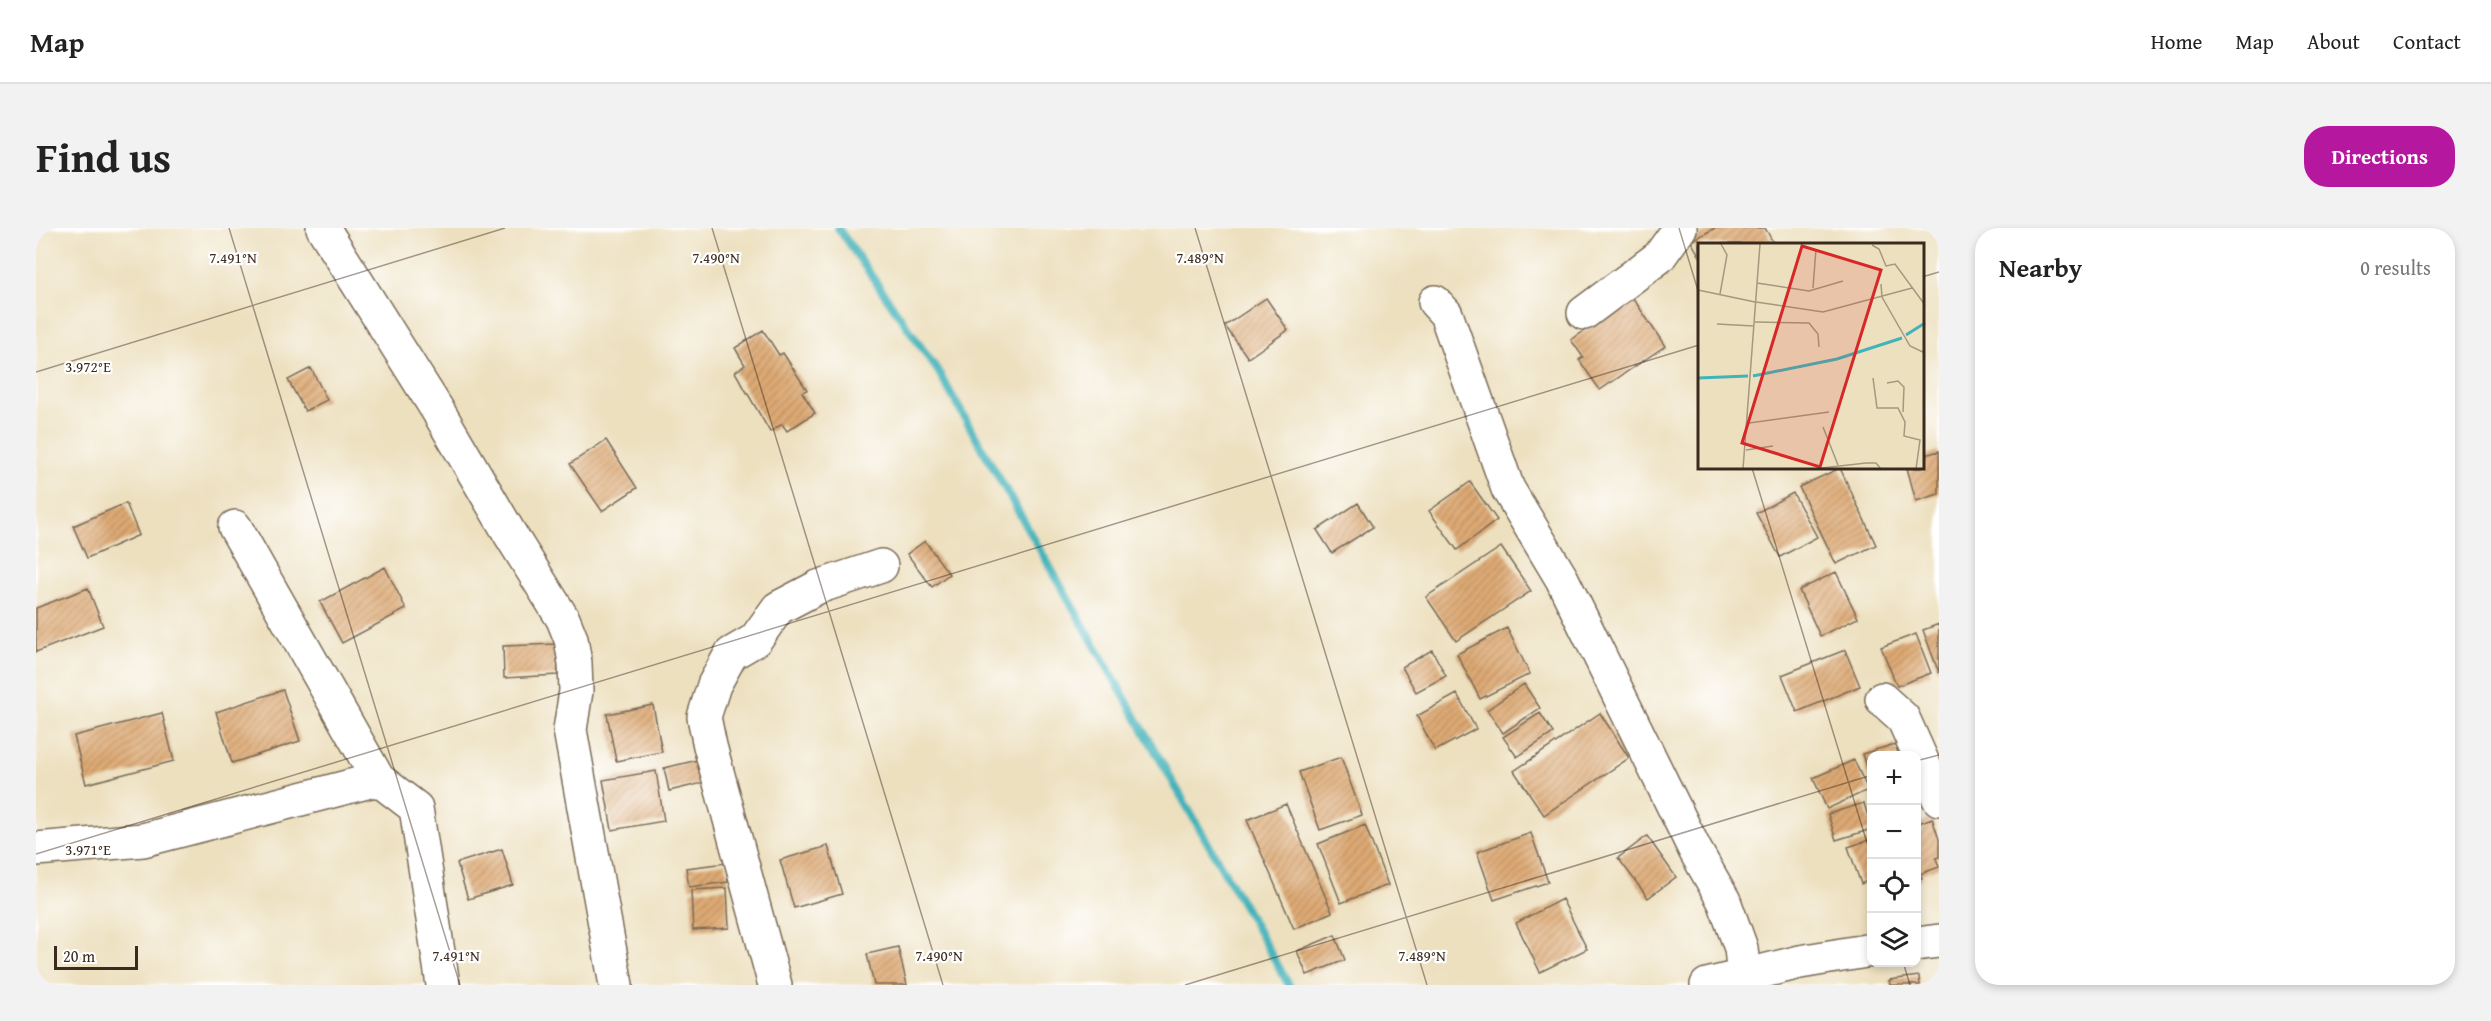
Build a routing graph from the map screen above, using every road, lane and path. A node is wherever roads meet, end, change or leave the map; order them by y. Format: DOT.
graph roads {
  1 [pos="323,228"];
  2 [pos="1680,228"];
  3 [pos="1435,302"];
  4 [pos="1584,313"];
  5 [pos="235,527"];
  6 [pos="881,566"];
  7 [pos="1882,699"];
  8 [pos="378,779"];
  9 [pos="1939,800"];
  10 [pos="36,849"];
  11 [pos="1939,941"];
  12 [pos="1921,943"];
  13 [pos="1867,951"];
  14 [pos="1744,977"];
  15 [pos="443,985"];
  16 [pos="616,985"];
  17 [pos="775,985"];
  18 [pos="1707,985"];
  1 -- 16 [label="street"];
  2 -- 4 [label="street"];
  3 -- 14 [label="street"];
  5 -- 8 [label="street"];
  6 -- 17 [label="street"];
  7 -- 9 [label="street"];
  8 -- 10 [label="street"];
  8 -- 15 [label="street"];
  11 -- 12 [label="street"];
  13 -- 14 [label="street"];
  14 -- 18 [label="street"];
}
